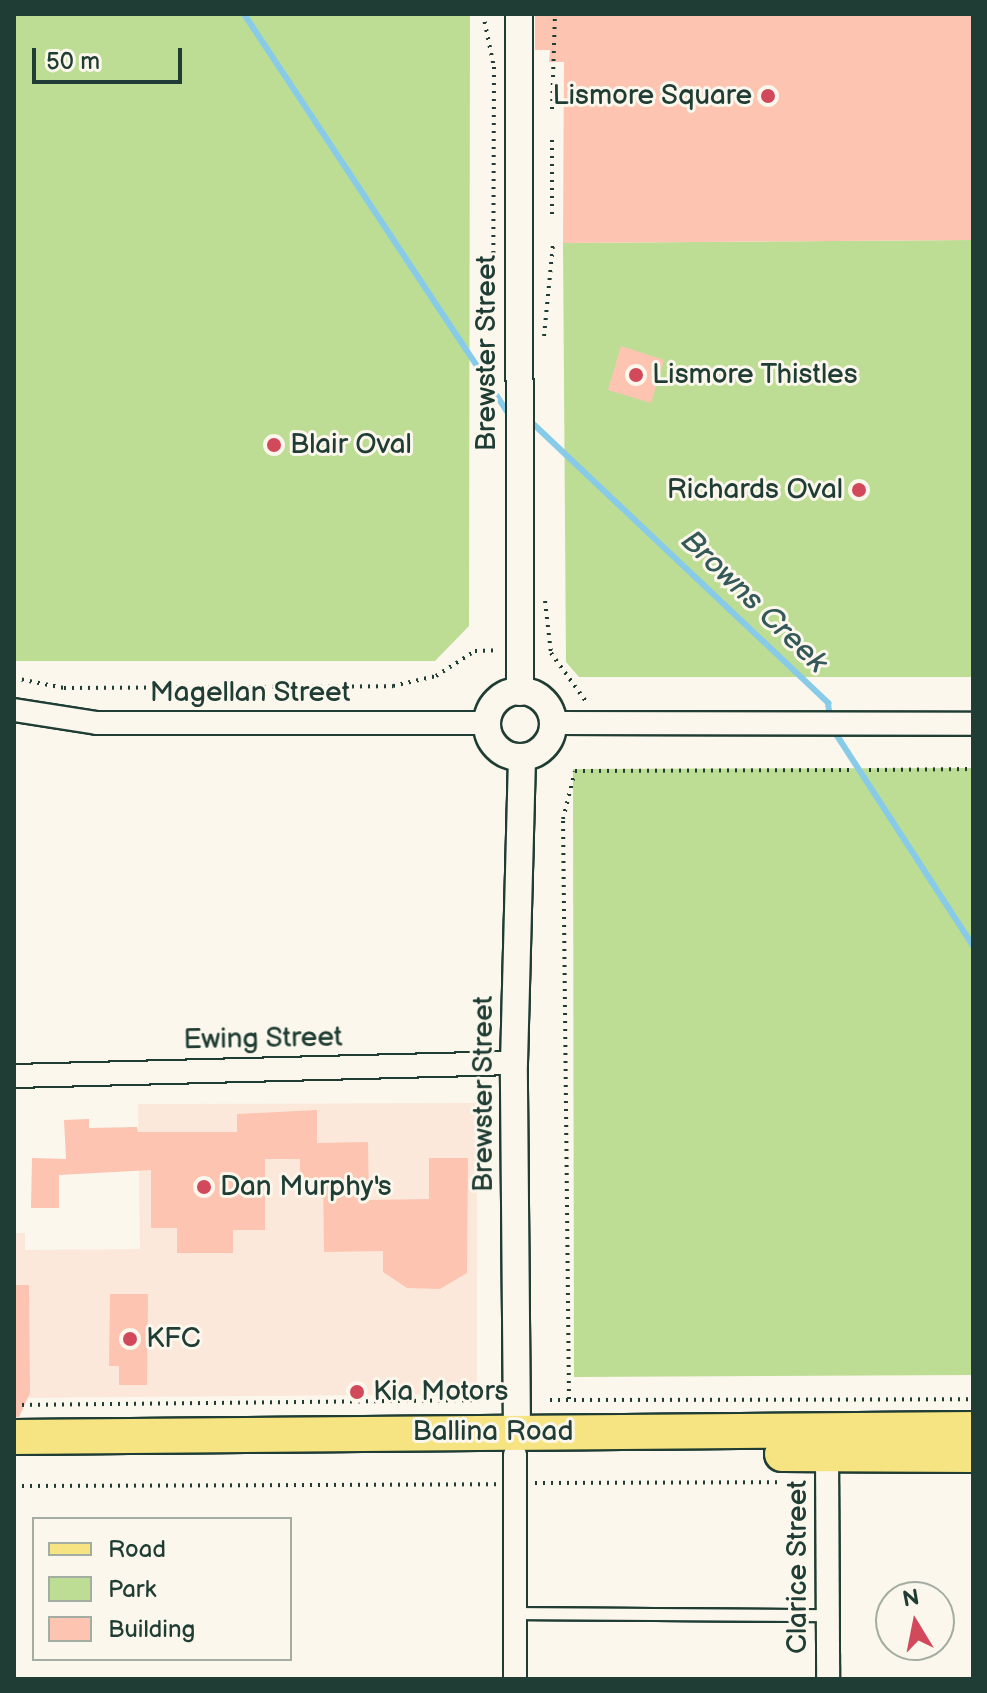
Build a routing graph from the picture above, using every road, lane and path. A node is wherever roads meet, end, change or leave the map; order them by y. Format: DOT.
graph roads {
  1 [pos="483,14"];
  2 [pos="519,14"];
  3 [pos="555,14"];
  4 [pos="552,109"];
  5 [pos="552,140"];
  6 [pos="552,216"];
  7 [pos="553,245"];
  8 [pos="493,311"];
  9 [pos="543,348"];
  10 [pos="544,594"];
  11 [pos="498,650"];
  12 [pos="14,678"];
  13 [pos="520,692"];
  14 [pos="587,703"];
  15 [pos="14,710"];
  16 [pos="488,723"];
  17 [pos="553,723"];
  18 [pos="973,724"];
  19 [pos="522,757"];
  20 [pos="973,769"];
  21 [pos="849,770"];
  22 [pos="869,770"];
  23 [pos="514,1063"];
  24 [pos="14,1076"];
  25 [pos="569,1399"];
  26 [pos="973,1399"];
  27 [pos="487,1400"];
  28 [pos="550,1400"];
  29 [pos="14,1405"];
  30 [pos="973,1429"];
  31 [pos="14,1437"];
  32 [pos="827,1454"];
  33 [pos="973,1455"];
  34 [pos="14,1460"];
  35 [pos="516,1464"];
  36 [pos="798,1482"];
  37 [pos="14,1486"];
  38 [pos="515,1613"];
  39 [pos="828,1615"];
  40 [pos="515,1679"];
  41 [pos="828,1679"];
  1 -- 8 [label="path"];
  2 -- 13 [label="street, Brewster Street"];
  3 -- 4 [label="path"];
  5 -- 6 [label="path"];
  7 -- 9 [label="path"];
  10 -- 14 [label="path"];
  11 -- 12 [label="path"];
  13 -- 16 [label="street"];
  13 -- 17 [label="street"];
  15 -- 16 [label="street, Magellan Street"];
  16 -- 19 [label="street"];
  17 -- 18 [label="street"];
  17 -- 19 [label="street"];
  19 -- 23 [label="street, Brewster Street"];
  20 -- 22 [label="path"];
  21 -- 25 [label="path"];
  23 -- 24 [label="street, Ewing Street"];
  23 -- 35 [label="street, Brewster Street"];
  25 -- 26 [label="path"];
  25 -- 28 [label="path"];
  27 -- 29 [label="path"];
  30 -- 35 [label="main road, Ballina Road"];
  31 -- 35 [label="main road, Ballina Road"];
  32 -- 33 [label="main road, Ballina Road"];
  32 -- 35 [label="main road, Ballina Road"];
  32 -- 39 [label="street, Clarice Street"];
  34 -- 35 [label="main road, Ballina Road"];
  35 -- 36 [label="path"];
  35 -- 37 [label="path"];
  35 -- 38 [label="street, Brewster Street"];
  38 -- 39 [label="lane"];
  38 -- 40 [label="street, Brewster Street"];
  39 -- 41 [label="street, Clarice Street"];
}
